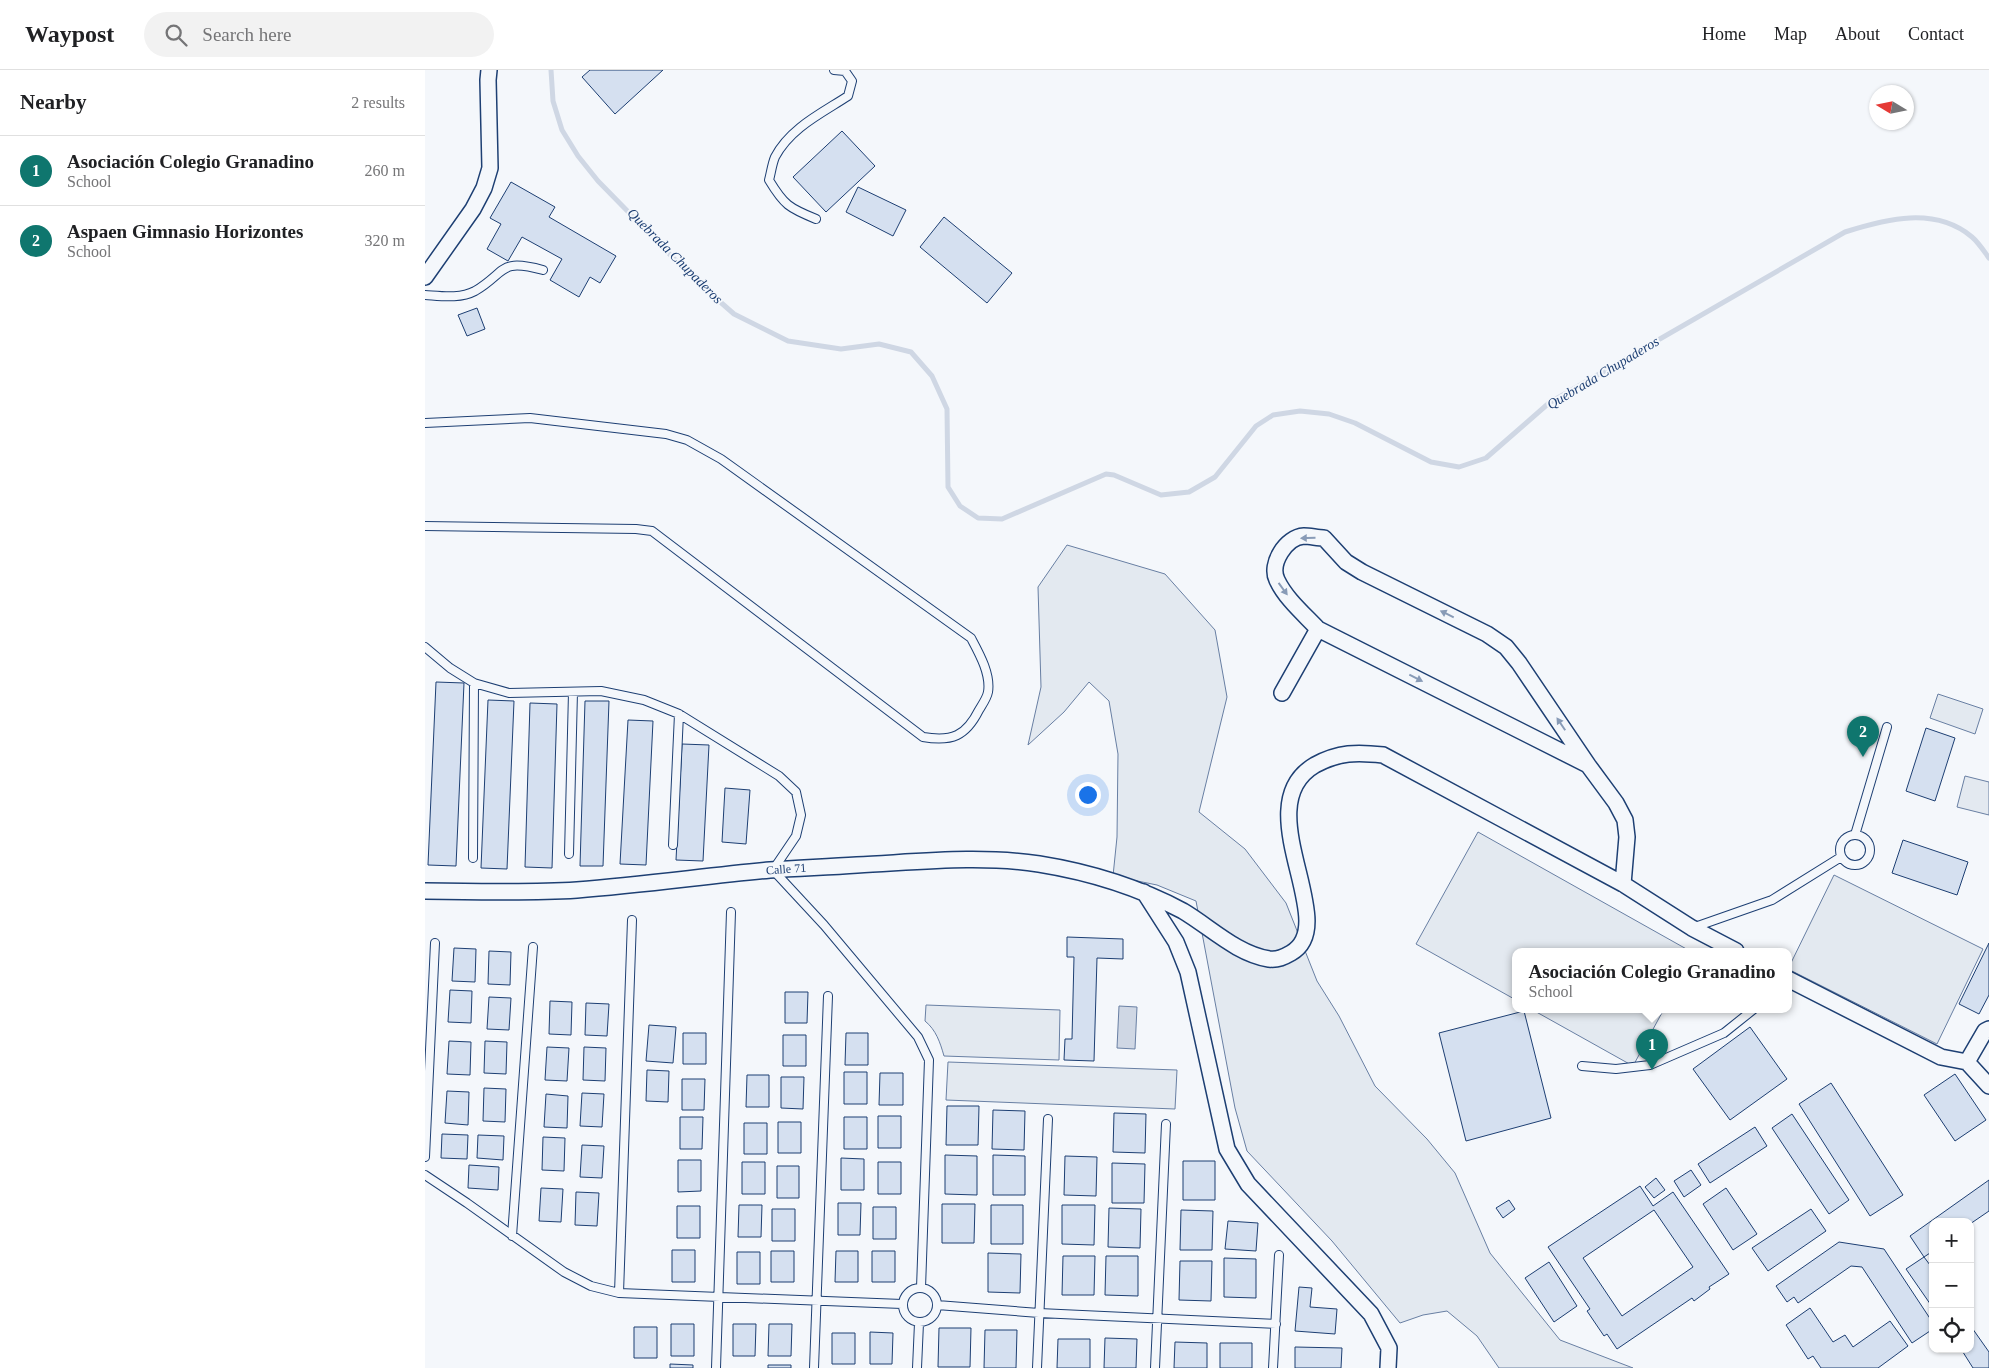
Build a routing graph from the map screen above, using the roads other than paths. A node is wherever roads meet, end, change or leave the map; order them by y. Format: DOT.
graph roads {
  1 [pos="489,70"];
  2 [pos="834,70"];
  3 [pos="816,219"];
  4 [pos="543,270"];
  5 [pos="425,276"];
  6 [pos="425,295"];
  7 [pos="425,423"];
  8 [pos="425,526"];
  9 [pos="1318,629"];
  10 [pos="425,647"];
  11 [pos="475,683"];
  12 [pos="573,692"];
  13 [pos="1282,694"];
  14 [pos="679,714"];
  15 [pos="1887,727"];
  16 [pos="1588,765"];
  17 [pos="1855,835"];
  18 [pos="673,845"];
  19 [pos="569,854"];
  20 [pos="1841,857"];
  21 [pos="473,858"];
  22 [pos="773,870"];
  23 [pos="1623,884"];
  24 [pos="425,891"];
  25 [pos="1143,891"];
  26 [pos="731,912"];
  27 [pos="632,920"];
  28 [pos="1692,928"];
  29 [pos="435,943"];
  30 [pos="533,947"];
  31 [pos="1730,948"];
  32 [pos="1792,981"];
  33 [pos="828,996"];
  34 [pos="1748,1013"];
  35 [pos="1989,1029"];
  36 [pos="1967,1062"];
  37 [pos="1582,1066"];
  38 [pos="1989,1086"];
  39 [pos="1049,1119"];
  40 [pos="1166,1124"];
  41 [pos="425,1157"];
  42 [pos="425,1175"];
  43 [pos="512,1236"];
  44 [pos="1279,1255"];
  45 [pos="921,1288"];
  46 [pos="619,1293"];
  47 [pos="719,1298"];
  48 [pos="817,1302"];
  49 [pos="902,1304"];
  50 [pos="937,1305"];
  51 [pos="1039,1313"];
  52 [pos="1157,1319"];
  53 [pos="919,1323"];
  54 [pos="1276,1324"];
  55 [pos="716,1368"];
  56 [pos="814,1368"];
  57 [pos="917,1368"];
  58 [pos="1037,1368"];
  59 [pos="1155,1368"];
  60 [pos="1273,1368"];
  61 [pos="1388,1368"];
  1 -- 5 [label="street"];
  2 -- 3 [label="lane"];
  4 -- 6 [label="lane"];
  7 -- 8 [label="lane"];
  9 -- 13 [label="street"];
  9 -- 16 [label="street, one-way"];
  16 -- 9 [label="street, one-way"];
  10 -- 11 [label="lane"];
  11 -- 12 [label="lane"];
  11 -- 21 [label="lane"];
  12 -- 14 [label="lane"];
  12 -- 19 [label="lane"];
  14 -- 18 [label="lane"];
  14 -- 22 [label="lane"];
  15 -- 17 [label="lane"];
  16 -- 23 [label="street"];
  17 -- 20 [label="lane"];
  17 -- 20 [label="lane"];
  20 -- 28 [label="lane"];
  22 -- 24 [label="street, Calle 71"];
  22 -- 25 [label="street, Calle 71"];
  22 -- 45 [label="lane"];
  23 -- 25 [label="street, Calle 71"];
  23 -- 28 [label="street, Calle 71"];
  25 -- 61 [label="street"];
  26 -- 47 [label="lane"];
  27 -- 46 [label="lane"];
  28 -- 31 [label="street, Calle 71"];
  29 -- 41 [label="lane"];
  30 -- 43 [label="lane"];
  32 -- 36 [label="street"];
  33 -- 48 [label="lane"];
  34 -- 37 [label="lane"];
  35 -- 36 [label="street"];
  36 -- 38 [label="street"];
  39 -- 51 [label="lane"];
  40 -- 52 [label="lane"];
  42 -- 43 [label="lane"];
  43 -- 46 [label="lane"];
  44 -- 54 [label="lane"];
  45 -- 49 [label="lane"];
  45 -- 50 [label="lane"];
  46 -- 47 [label="lane"];
  47 -- 48 [label="lane"];
  47 -- 55 [label="lane"];
  48 -- 49 [label="lane"];
  48 -- 56 [label="lane"];
  49 -- 53 [label="lane"];
  50 -- 51 [label="lane"];
  50 -- 53 [label="lane"];
  51 -- 52 [label="lane"];
  51 -- 58 [label="lane"];
  52 -- 54 [label="lane"];
  52 -- 59 [label="lane"];
  53 -- 57 [label="lane"];
  54 -- 60 [label="lane"];
}
